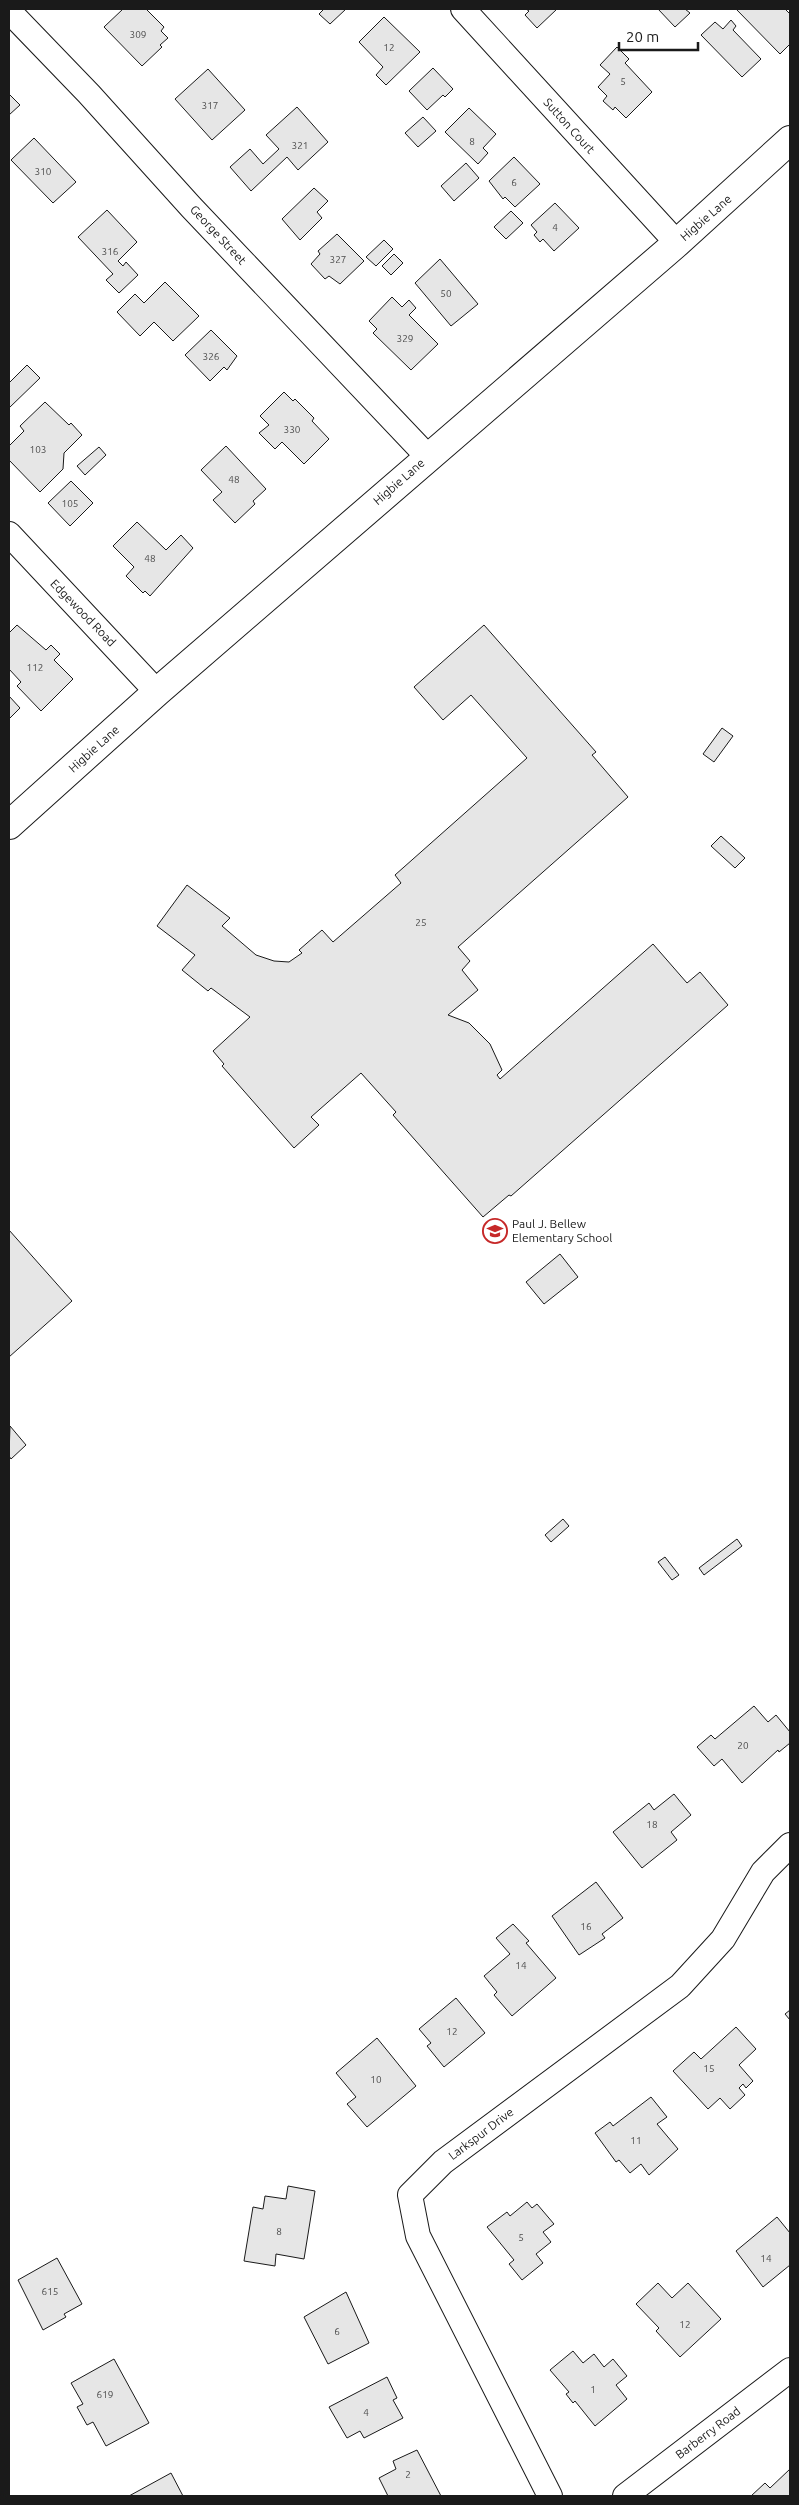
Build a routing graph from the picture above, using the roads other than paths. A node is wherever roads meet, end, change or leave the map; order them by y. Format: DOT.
graph roads {
  1 [pos="462,9"];
  2 [pos="9,11"];
  3 [pos="787,150"];
  4 [pos="676,243"];
  5 [pos="428,457"];
  6 [pos="9,534"];
  7 [pos="157,692"];
  8 [pos="9,825"];
  9 [pos="790,1845"];
  10 [pos="790,2370"];
  11 [pos="550,2496"];
  12 [pos="625,2496"];
  1 -- 4 [label="street, Sutton Court"];
  2 -- 5 [label="street, George Street"];
  3 -- 4 [label="main road, Higbie Lane"];
  4 -- 5 [label="main road, Higbie Lane"];
  5 -- 7 [label="main road, Higbie Lane"];
  6 -- 7 [label="street, Edgewood Road"];
  7 -- 8 [label="main road, Higbie Lane"];
  9 -- 11 [label="street, Larkspur Drive"];
  10 -- 12 [label="street, Barberry Road"];
}
